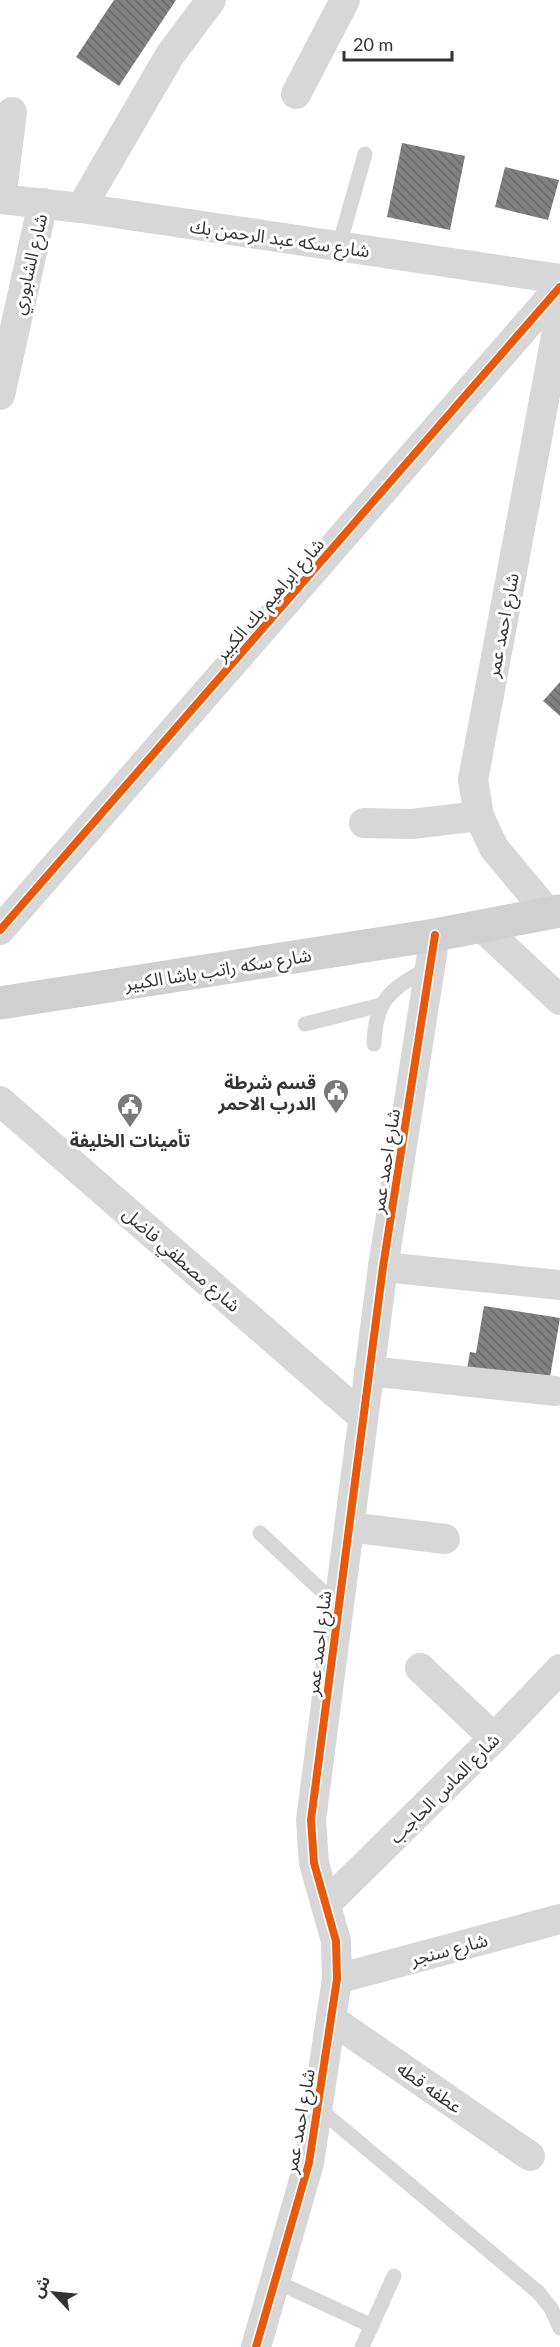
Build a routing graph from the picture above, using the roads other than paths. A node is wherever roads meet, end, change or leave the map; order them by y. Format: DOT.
graph roads {
  1 [pos="211,0"];
  2 [pos="345,0"];
  3 [pos="296,94"];
  4 [pos="12,112"];
  5 [pos="365,154"];
  6 [pos="1,199"];
  7 [pos="43,203"];
  8 [pos="81,208"];
  9 [pos="339,246"];
  10 [pos="560,279"];
  11 [pos="560,287"];
  12 [pos="560,315"];
  13 [pos="0,395"];
  14 [pos="479,816"];
  15 [pos="364,823"];
  16 [pos="554,913"];
  17 [pos="481,926"];
  18 [pos="0,930"];
  19 [pos="433,951"];
  20 [pos="560,1000"];
  21 [pos="0,1003"];
  22 [pos="381,1005"];
  23 [pos="304,1024"];
  24 [pos="374,1044"];
  25 [pos="0,1101"];
  26 [pos="383,1267"];
  27 [pos="560,1285"];
  28 [pos="369,1371"];
  29 [pos="555,1391"];
  30 [pos="363,1417"];
  31 [pos="349,1527"];
  32 [pos="260,1533"];
  33 [pos="445,1539"];
  34 [pos="338,1606"];
  35 [pos="420,1668"];
  36 [pos="560,1669"];
  37 [pos="494,1738"];
  38 [pos="326,1905"];
  39 [pos="560,1919"];
  40 [pos="337,1979"];
  41 [pos="331,2019"];
  42 [pos="318,2108"];
  43 [pos="530,2156"];
  44 [pos="394,2276"];
  45 [pos="275,2281"];
  46 [pos="372,2326"];
  47 [pos="560,2328"];
  48 [pos="256,2347"];
  49 [pos="362,2347"];
  1 -- 8 [label="street"];
  2 -- 3 [label="street"];
  4 -- 6 [label="street"];
  5 -- 9 [label="lane"];
  6 -- 7 [label="street, شارع سكه عبد الرحمن بك"];
  7 -- 8 [label="street, شارع سكه عبد الرحمن بك"];
  7 -- 13 [label="street, شارع الشابوري"];
  8 -- 9 [label="street, شارع سكه عبد الرحمن بك"];
  9 -- 10 [label="street, شارع سكه عبد الرحمن بك"];
  11 -- 18 [label="street, شارع ابراهيم بك الكبير"];
  12 -- 14 [label="street, شارع احمد عمر"];
  14 -- 15 [label="street"];
  14 -- 16 [label="street, شارع احمد عمر"];
  16 -- 17 [label="main road, شارع سكه راتب باشا الكبير"];
  17 -- 19 [label="main road, شارع سكه راتب باشا الكبير"];
  17 -- 20 [label="street"];
  19 -- 21 [label="main road, شارع سكه راتب باشا الكبير"];
  19 -- 22 [label="lane"];
  19 -- 26 [label="street, شارع احمد عمر"];
  22 -- 23 [label="lane"];
  22 -- 24 [label="lane"];
  25 -- 30 [label="street, شارع مصطفي فاضل"];
  26 -- 27 [label="street"];
  26 -- 28 [label="street, شارع احمد عمر"];
  28 -- 29 [label="street"];
  28 -- 30 [label="street, شارع احمد عمر"];
  30 -- 31 [label="street, شارع احمد عمر"];
  31 -- 33 [label="street"];
  31 -- 34 [label="street, شارع احمد عمر"];
  32 -- 34 [label="lane"];
  34 -- 38 [label="street, شارع احمد عمر"];
  35 -- 37 [label="street"];
  36 -- 37 [label="street, شارع الماس الحاجب"];
  37 -- 38 [label="street, شارع الماس الحاجب"];
  38 -- 40 [label="street, شارع احمد عمر"];
  39 -- 40 [label="street, شارع سنجر"];
  40 -- 41 [label="street, شارع احمد عمر"];
  41 -- 42 [label="street, شارع احمد عمر"];
  41 -- 43 [label="street, عطفه قطه"];
  42 -- 45 [label="street, شارع احمد عمر"];
  42 -- 47 [label="lane"];
  44 -- 46 [label="lane"];
  45 -- 46 [label="lane"];
  45 -- 48 [label="street, شارع احمد عمر"];
  46 -- 49 [label="lane"];
}
